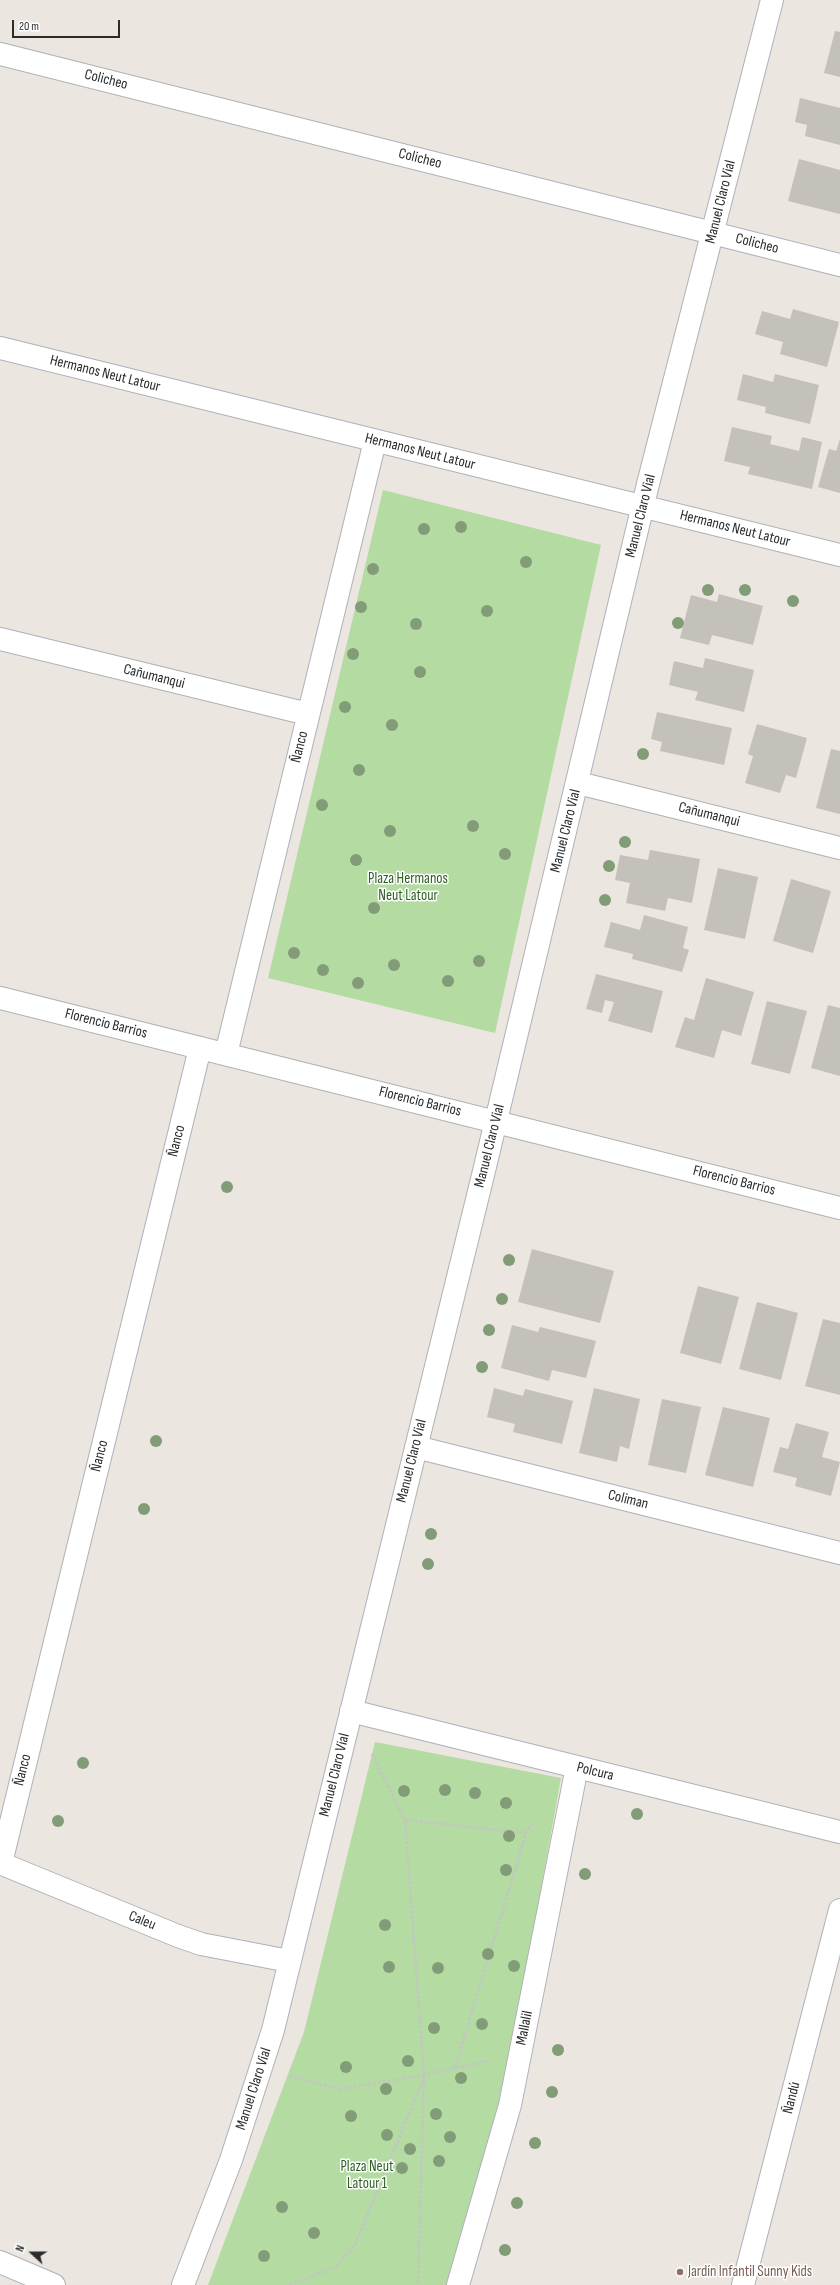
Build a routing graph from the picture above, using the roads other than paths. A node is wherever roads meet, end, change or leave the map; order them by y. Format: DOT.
graph roads {
  1 [pos="772,0"];
  2 [pos="0,54"];
  3 [pos="713,233"];
  4 [pos="840,265"];
  5 [pos="0,348"];
  6 [pos="375,441"];
  7 [pos="644,507"];
  8 [pos="840,555"];
  9 [pos="0,639"];
  10 [pos="308,714"];
  11 [pos="578,782"];
  12 [pos="840,848"];
  13 [pos="0,998"];
  14 [pos="200,1048"];
  15 [pos="226,1054"];
  16 [pos="496,1121"];
  17 [pos="840,1208"];
  18 [pos="416,1447"];
  19 [pos="840,1553"];
  20 [pos="350,1711"];
  21 [pos="577,1767"];
  22 [pos="840,1832"];
  23 [pos="0,1863"];
  24 [pos="840,1910"];
  25 [pos="289,1961"];
  26 [pos="0,2262"];
  27 [pos="54,2285"];
  28 [pos="183,2285"];
  29 [pos="458,2285"];
  30 [pos="743,2285"];
  1 -- 3 [label="street, Manuel Claro Vial"];
  2 -- 3 [label="street, Colicheo"];
  3 -- 4 [label="street, Colicheo"];
  3 -- 7 [label="street, Manuel Claro Vial"];
  5 -- 6 [label="street, Hermanos Neut Latour"];
  6 -- 7 [label="street, Hermanos Neut Latour"];
  6 -- 10 [label="street, Ñanco"];
  7 -- 8 [label="street, Hermanos Neut Latour"];
  7 -- 11 [label="street, Manuel Claro Vial"];
  9 -- 10 [label="street, Cañumanqui"];
  10 -- 15 [label="street, Ñanco"];
  11 -- 12 [label="street, Cañumanqui"];
  11 -- 16 [label="street, Manuel Claro Vial"];
  13 -- 14 [label="street, Florencio Barrios"];
  14 -- 15 [label="street, Florencio Barrios"];
  14 -- 23 [label="street, Ñanco"];
  15 -- 16 [label="street, Florencio Barrios"];
  16 -- 17 [label="street, Florencio Barrios"];
  16 -- 18 [label="street, Manuel Claro Vial"];
  18 -- 19 [label="street, Coliman"];
  18 -- 20 [label="street, Manuel Claro Vial"];
  20 -- 21 [label="street, Polcura"];
  20 -- 25 [label="street, Manuel Claro Vial"];
  21 -- 22 [label="street, Polcura"];
  21 -- 29 [label="street, Mallalil"];
  23 -- 25 [label="street, Caleu"];
  24 -- 30 [label="street, Ñandú"];
  25 -- 28 [label="street, Manuel Claro Vial"];
  26 -- 27 [label="street"];
}
